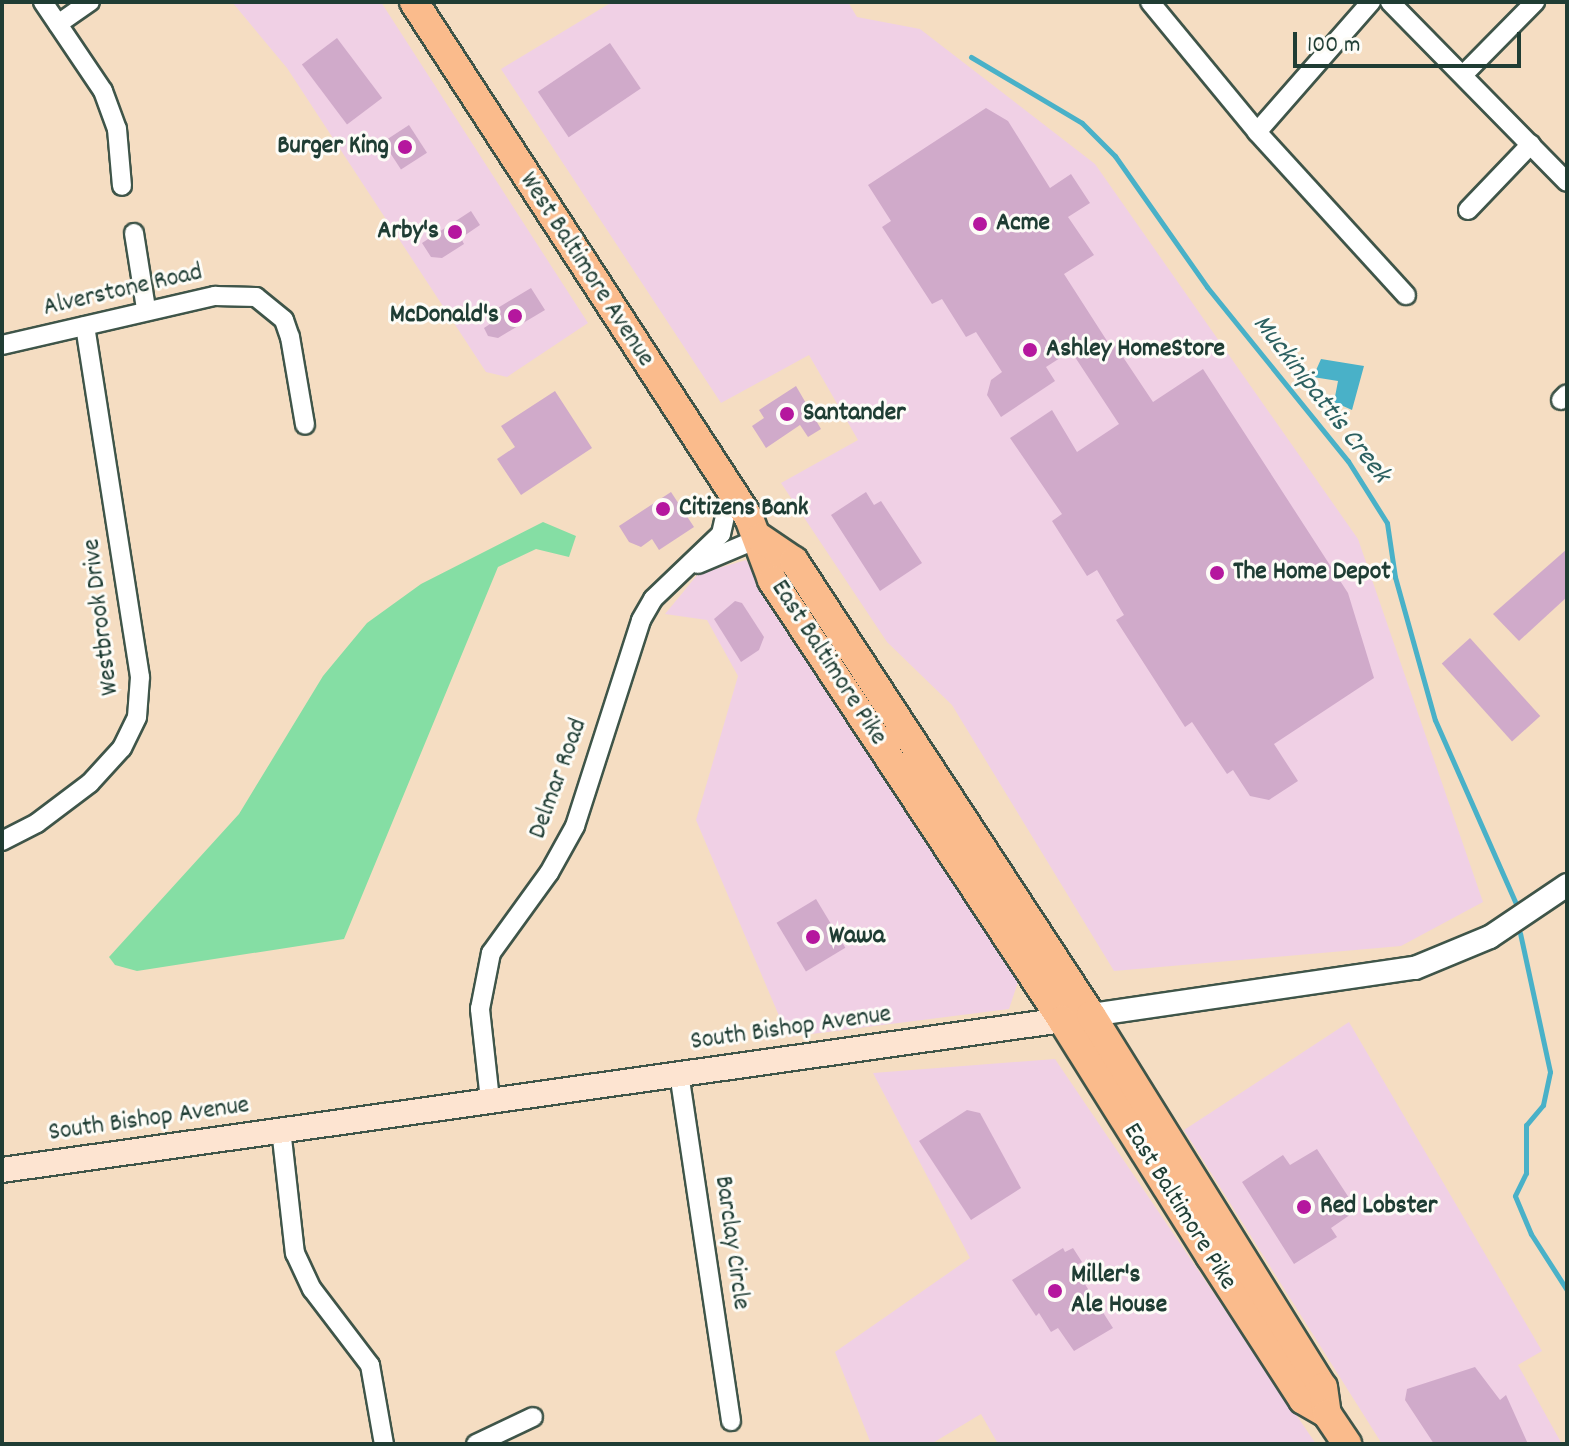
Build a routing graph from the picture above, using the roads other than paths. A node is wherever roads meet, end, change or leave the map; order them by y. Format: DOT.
graph roads {
  1 [pos="43,2"];
  2 [pos="90,2"];
  3 [pos="414,2"];
  4 [pos="1150,2"];
  5 [pos="1371,2"];
  6 [pos="1390,2"];
  7 [pos="1535,2"];
  8 [pos="58,24"];
  9 [pos="1465,73"];
  10 [pos="1257,132"];
  11 [pos="1531,144"];
  12 [pos="1567,182"];
  13 [pos="122,186"];
  14 [pos="1468,210"];
  15 [pos="134,233"];
  16 [pos="1406,295"];
  17 [pos="146,309"];
  18 [pos="85,326"];
  19 [pos="2,345"];
  20 [pos="305,425"];
  21 [pos="731,490"];
  22 [pos="760,538"];
  23 [pos="685,570"];
  24 [pos="893,737"];
  25 [pos="2,841"];
  26 [pos="1567,885"];
  27 [pos="1091,1015"];
  28 [pos="1062,1020"];
  29 [pos="679,1073"];
  30 [pos="490,1100"];
  31 [pos="281,1129"];
  32 [pos="2,1170"];
  33 [pos="1327,1414"];
  34 [pos="533,1417"];
  35 [pos="731,1421"];
  36 [pos="384,1444"];
  37 [pos="476,1444"];
  38 [pos="1347,1444"];
  1 -- 8 [label="street"];
  2 -- 8 [label="street"];
  3 -- 21 [label="main road, West Baltimore Avenue"];
  4 -- 10 [label="street"];
  5 -- 10 [label="street"];
  6 -- 9 [label="street"];
  7 -- 9 [label="street"];
  8 -- 13 [label="street"];
  9 -- 11 [label="street"];
  10 -- 16 [label="street"];
  11 -- 12 [label="street"];
  11 -- 14 [label="street"];
  15 -- 17 [label="street"];
  17 -- 18 [label="street, Alverstone Road"];
  17 -- 20 [label="street, Alverstone Road"];
  18 -- 19 [label="street, Alverstone Road"];
  18 -- 25 [label="street, Westbrook Drive"];
  21 -- 22 [label="main road, West Baltimore Avenue"];
  21 -- 23 [label="street, Delmar Road"];
  22 -- 23 [label="street, Delmar Road"];
  22 -- 24 [label="main road, East Baltimore Pike"];
  23 -- 30 [label="street, Delmar Road"];
  24 -- 27 [label="main road, East Baltimore Pike"];
  24 -- 28 [label="main road, East Baltimore Pike"];
  26 -- 27 [label="street, South Bishop Avenue"];
  27 -- 28 [label="main road, South Bishop Avenue"];
  27 -- 33 [label="main road, East Baltimore Pike"];
  28 -- 29 [label="main road, South Bishop Avenue"];
  28 -- 33 [label="main road, East Baltimore Pike"];
  29 -- 30 [label="main road, South Bishop Avenue"];
  29 -- 35 [label="street, Barclay Circle"];
  30 -- 31 [label="main road, South Bishop Avenue"];
  31 -- 32 [label="main road, South Bishop Avenue"];
  31 -- 36 [label="street"];
  33 -- 38 [label="main road, East Baltimore Pike"];
  34 -- 37 [label="street"];
}
